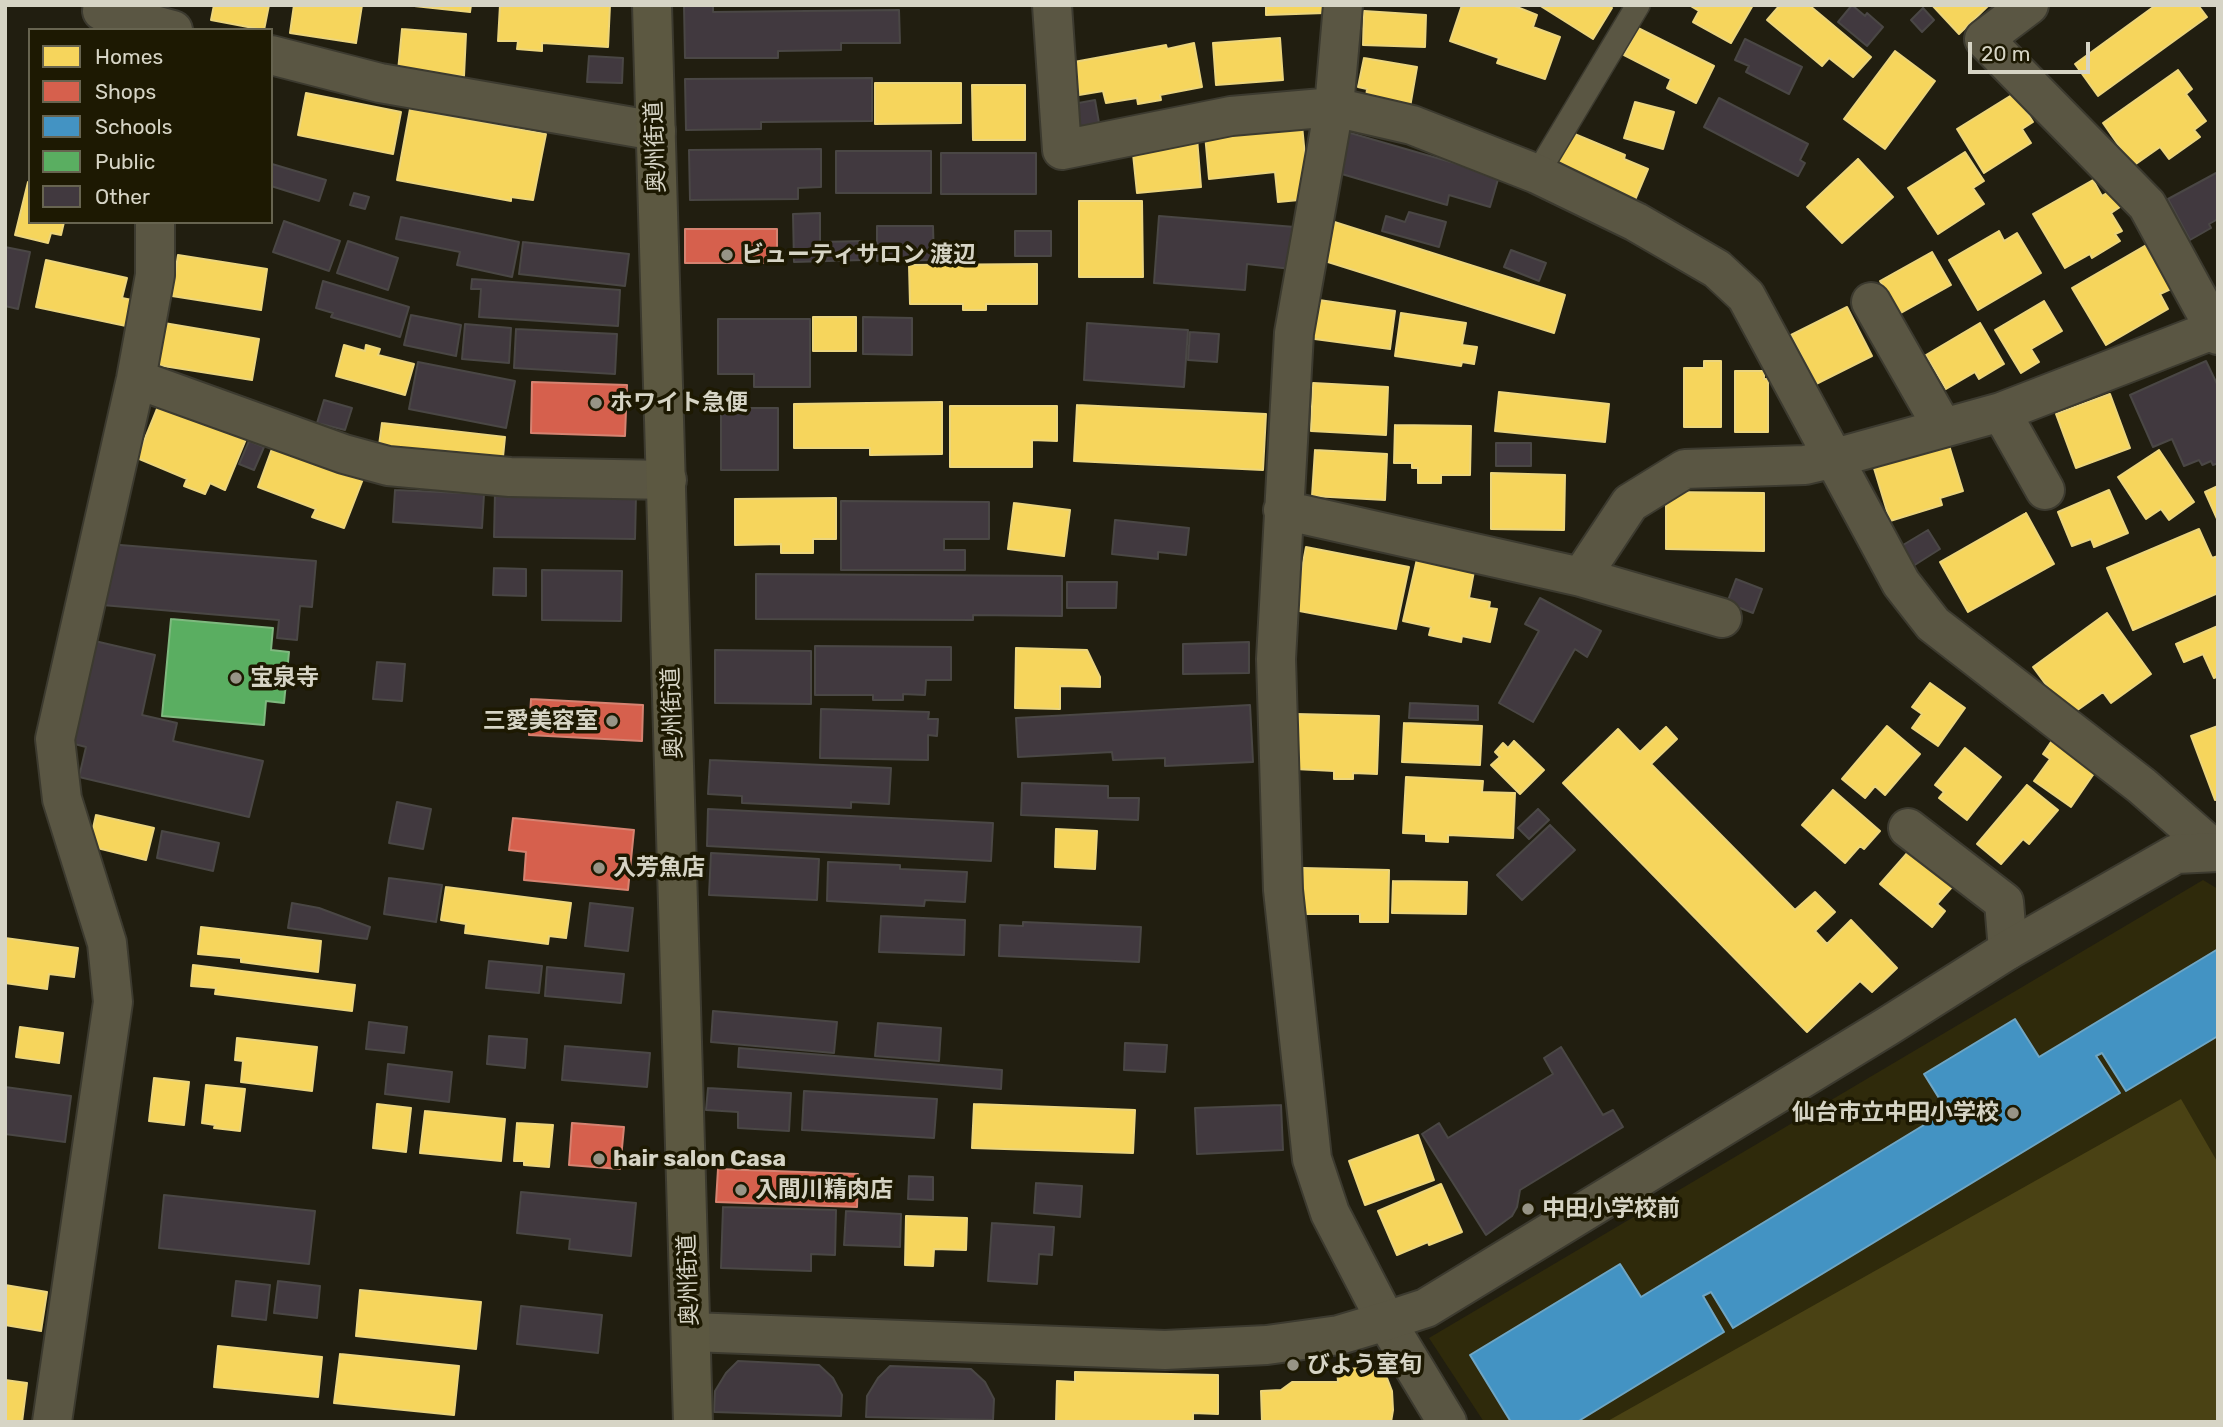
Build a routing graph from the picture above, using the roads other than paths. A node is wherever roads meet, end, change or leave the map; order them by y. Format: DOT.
graph roads {
  1 [pos="652,5"];
  2 [pos="1052,5"];
  3 [pos="1343,5"];
  4 [pos="1638,5"];
  5 [pos="2029,5"];
  6 [pos="103,15"];
  7 [pos="164,28"];
  8 [pos="273,56"];
  9 [pos="1334,107"];
  10 [pos="656,131"];
  11 [pos="1537,174"];
  12 [pos="155,224"];
  13 [pos="1871,302"];
  14 [pos="2217,331"];
  15 [pos="136,379"];
  16 [pos="2001,412"];
  17 [pos="1943,428"];
  18 [pos="1835,458"];
  19 [pos="667,480"];
  20 [pos="2045,490"];
  21 [pos="1283,510"];
  22 [pos="1581,576"];
  23 [pos="1722,618"];
  24 [pos="1908,828"];
  25 [pos="2217,851"];
  26 [pos="2008,950"];
  27 [pos="1386,1321"];
  28 [pos="691,1332"];
  29 [pos="52,1422"];
  30 [pos="693,1422"];
  31 [pos="1447,1422"];
  1 -- 10 [label="main road, 奥州街道"];
  2 -- 9 [label="street"];
  3 -- 9 [label="street"];
  4 -- 11 [label="lane"];
  5 -- 14 [label="street"];
  6 -- 7 [label="street"];
  8 -- 10 [label="street"];
  9 -- 11 [label="street"];
  9 -- 21 [label="street"];
  10 -- 19 [label="main road, 奥州街道"];
  11 -- 18 [label="street"];
  12 -- 15 [label="street"];
  13 -- 17 [label="street"];
  14 -- 16 [label="street"];
  15 -- 19 [label="street"];
  15 -- 29 [label="street"];
  16 -- 17 [label="street"];
  16 -- 20 [label="street"];
  17 -- 18 [label="street"];
  18 -- 22 [label="street"];
  18 -- 25 [label="street"];
  19 -- 28 [label="main road, 奥州街道"];
  21 -- 22 [label="street"];
  21 -- 27 [label="street"];
  22 -- 23 [label="street"];
  24 -- 26 [label="street"];
  25 -- 26 [label="street"];
  26 -- 27 [label="street"];
  27 -- 28 [label="street"];
  27 -- 31 [label="street"];
  28 -- 30 [label="main road, 奥州街道"];
}
